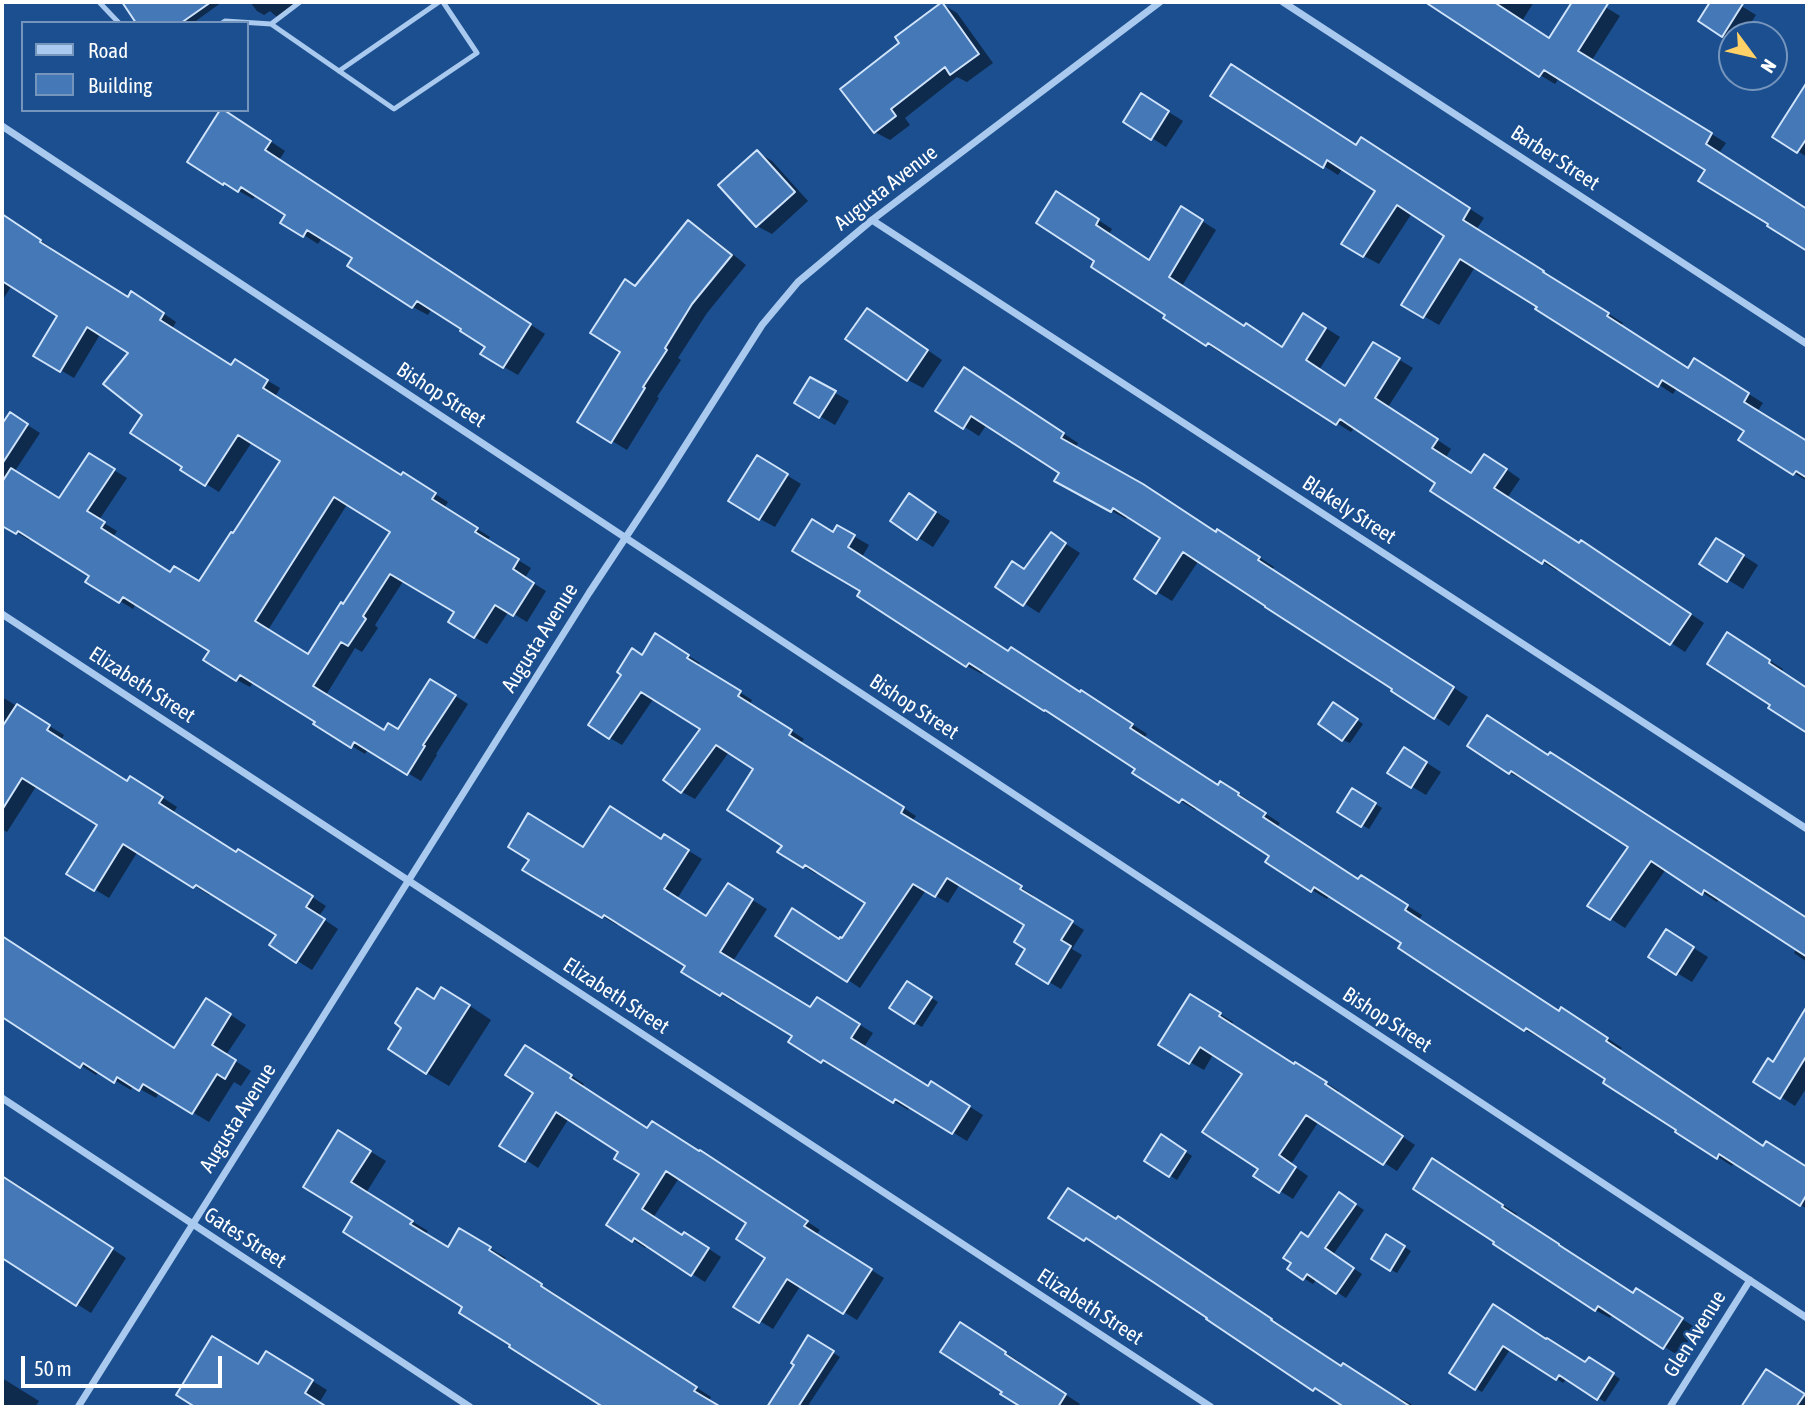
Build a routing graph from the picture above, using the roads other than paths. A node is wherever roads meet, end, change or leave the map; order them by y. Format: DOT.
graph roads {
  1 [pos="99,2"];
  2 [pos="300,2"];
  3 [pos="441,2"];
  4 [pos="1160,2"];
  5 [pos="1283,2"];
  6 [pos="117,21"];
  7 [pos="248,22"];
  8 [pos="271,24"];
  9 [pos="339,71"];
  10 [pos="2,126"];
  11 [pos="872,220"];
  12 [pos="1807,344"];
  13 [pos="625,538"];
  14 [pos="2,614"];
  15 [pos="1807,830"];
  16 [pos="408,881"];
  17 [pos="2,1098"];
  18 [pos="192,1224"];
  19 [pos="1750,1280"];
  20 [pos="1807,1318"];
  21 [pos="78,1407"];
  22 [pos="470,1407"];
  23 [pos="1211,1407"];
  24 [pos="1670,1407"];
  1 -- 6 [label="lane"];
  2 -- 8 [label="lane"];
  3 -- 9 [label="lane"];
  3 -- 9 [label="lane"];
  4 -- 11 [label="street, Augusta Avenue"];
  5 -- 12 [label="street, Barber Street"];
  7 -- 8 [label="lane"];
  8 -- 9 [label="lane"];
  10 -- 13 [label="street, Bishop Street"];
  11 -- 13 [label="street, Augusta Avenue"];
  11 -- 15 [label="street, Blakely Street"];
  13 -- 16 [label="street, Augusta Avenue"];
  13 -- 19 [label="street, Bishop Street"];
  14 -- 16 [label="street, Elizabeth Street"];
  16 -- 18 [label="street, Augusta Avenue"];
  16 -- 23 [label="street, Elizabeth Street"];
  17 -- 18 [label="street, Gates Street"];
  18 -- 21 [label="street, Augusta Avenue"];
  18 -- 22 [label="street, Gates Street"];
  19 -- 20 [label="street, Bishop Street"];
  19 -- 24 [label="street, Glen Avenue"];
}
